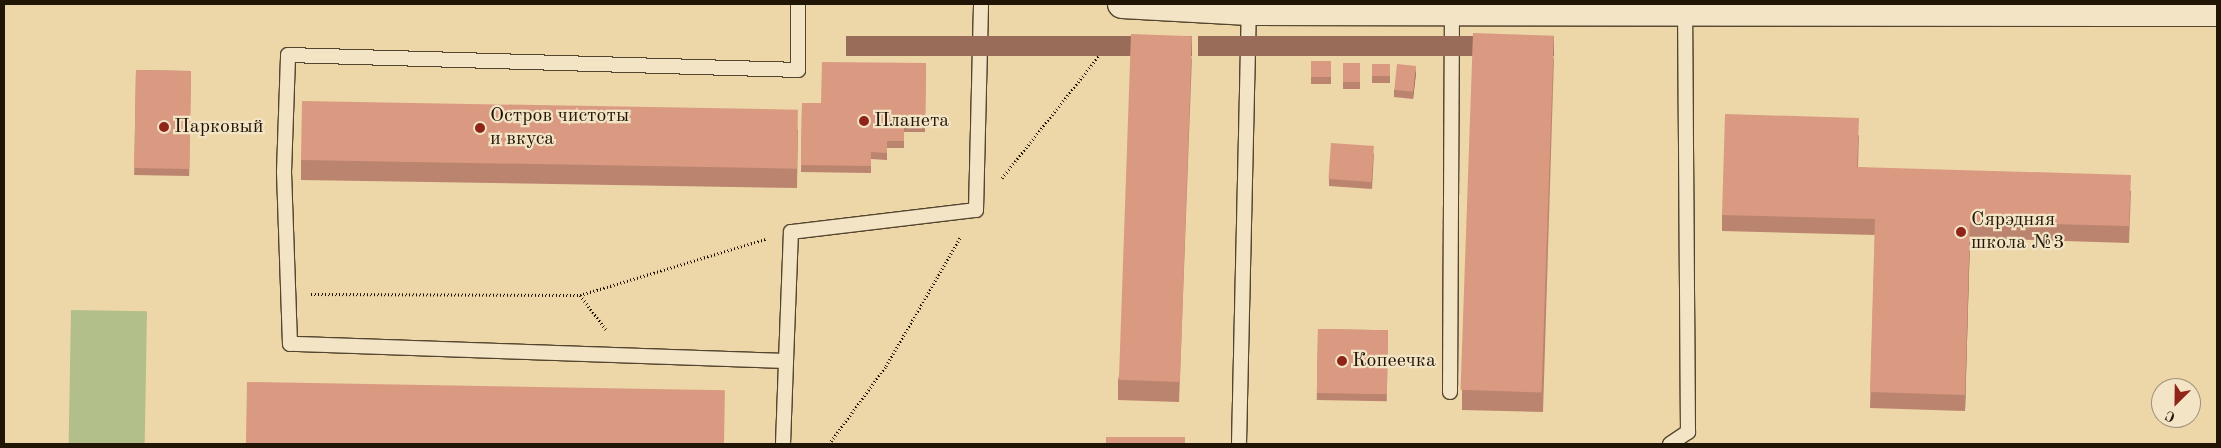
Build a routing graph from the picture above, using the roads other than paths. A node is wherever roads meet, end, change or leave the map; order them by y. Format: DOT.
graph roads {
  1 [pos="798,4"];
  2 [pos="981,4"];
  3 [pos="1122,4"];
  4 [pos="1297,7"];
  5 [pos="1668,9"];
  6 [pos="1249,11"];
  7 [pos="1452,11"];
  8 [pos="2217,12"];
  9 [pos="786,361"];
  10 [pos="1450,392"];
  11 [pos="783,444"];
  12 [pos="1239,444"];
  13 [pos="1670,444"];
  1 -- 9 [label="lane"];
  2 -- 9 [label="lane"];
  3 -- 6 [label="street"];
  4 -- 6 [label="street"];
  4 -- 7 [label="street"];
  5 -- 7 [label="street"];
  5 -- 8 [label="street"];
  5 -- 13 [label="lane"];
  6 -- 12 [label="lane"];
  7 -- 10 [label="lane"];
  9 -- 11 [label="lane"];
}
